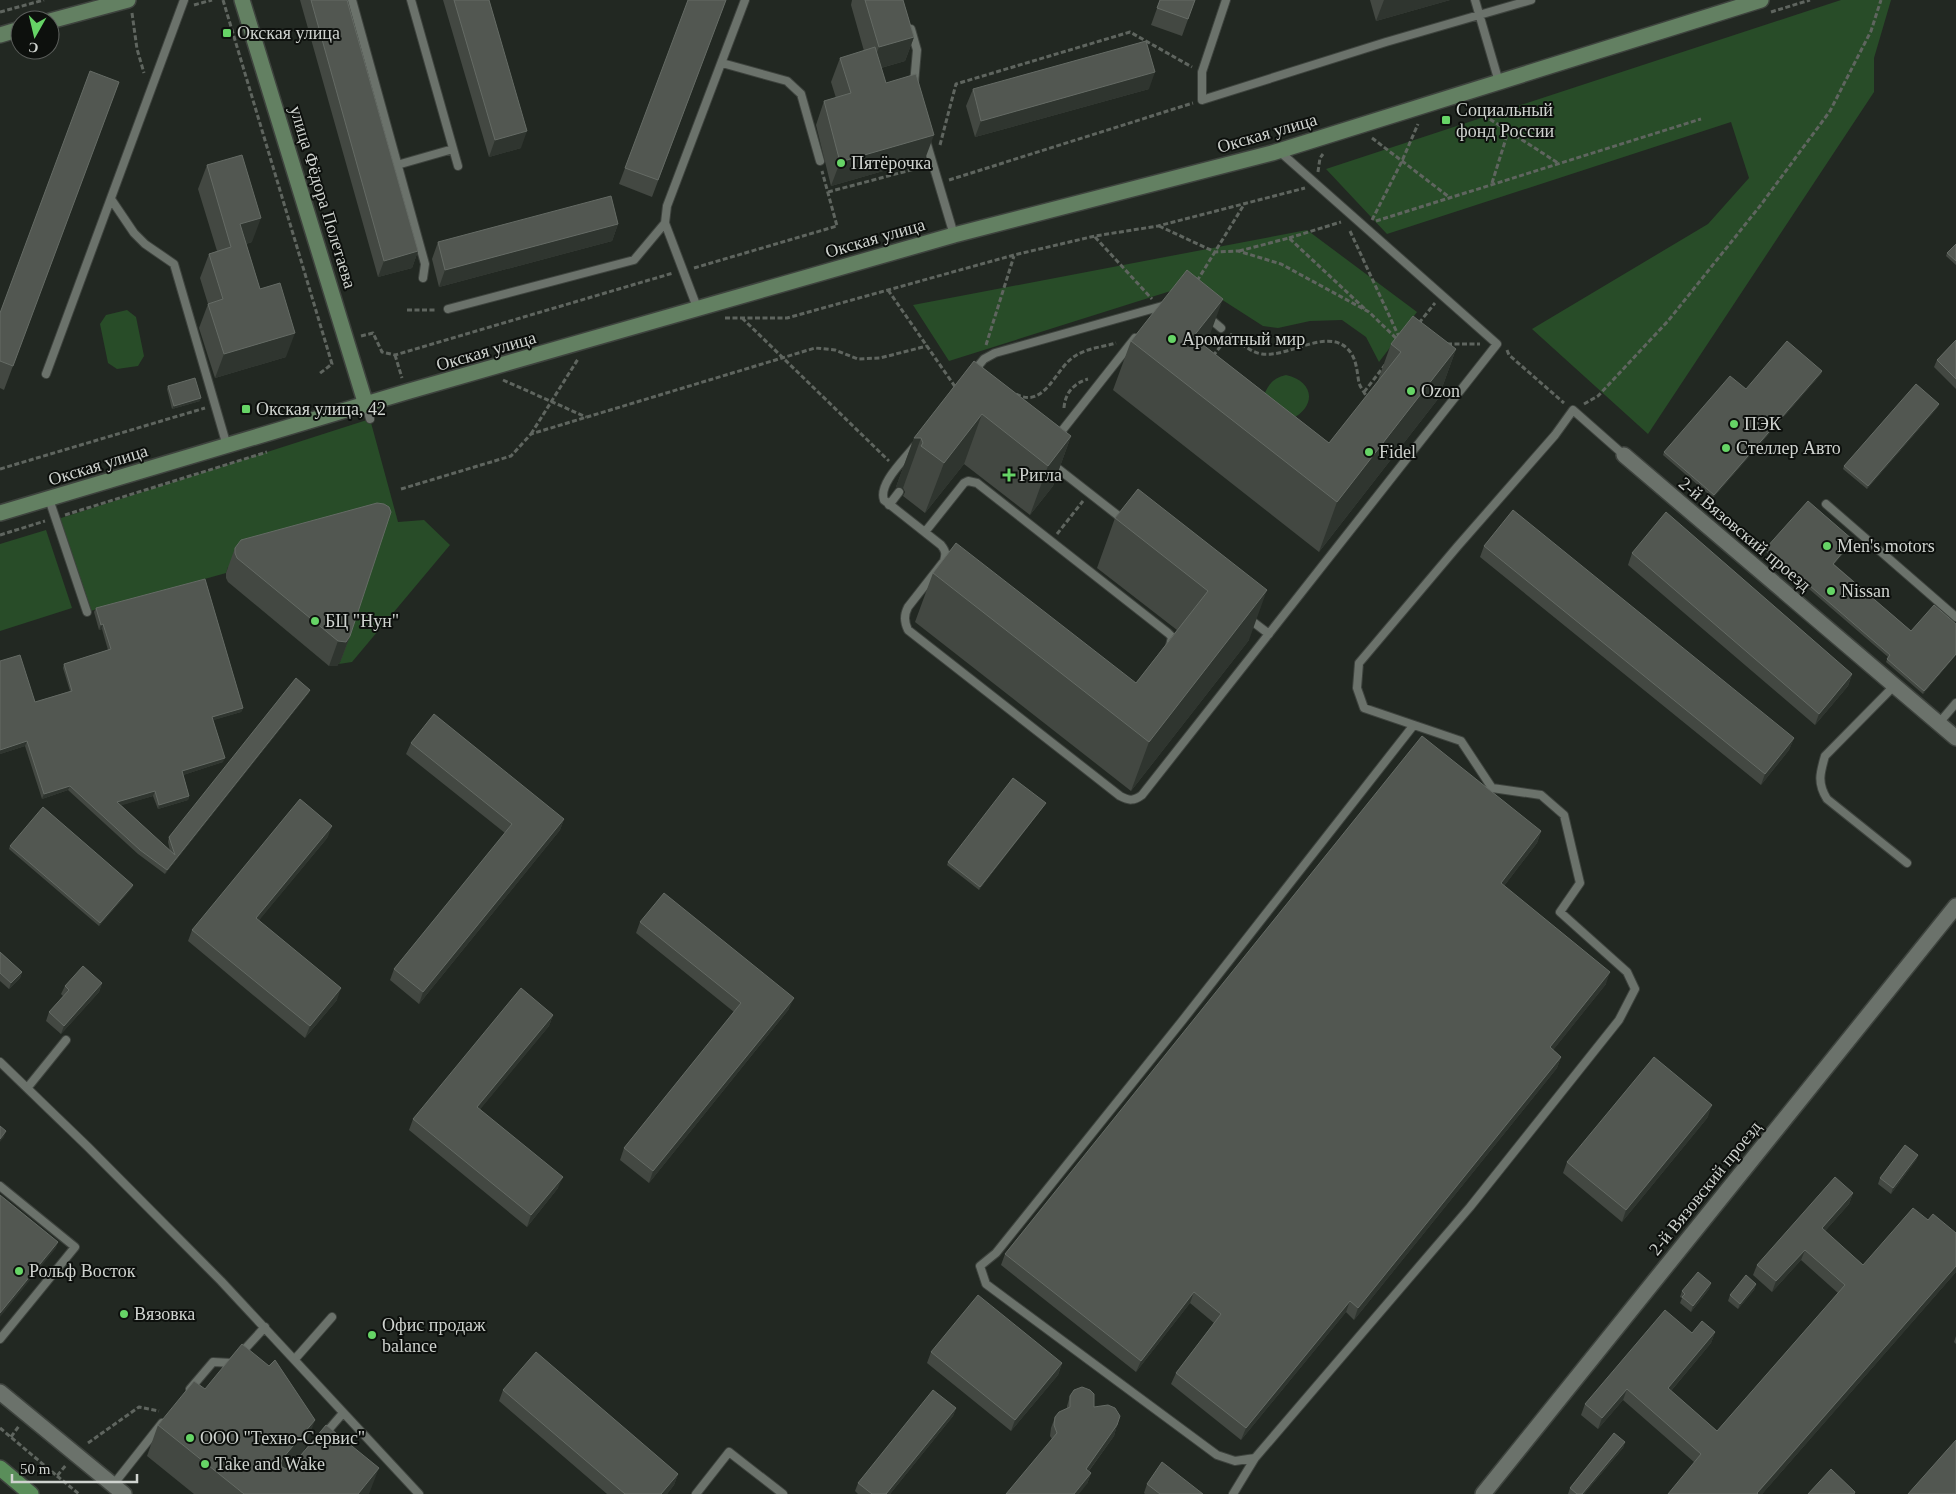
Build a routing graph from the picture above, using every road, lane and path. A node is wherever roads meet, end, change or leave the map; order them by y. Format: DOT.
graph roads {
  1 [pos="44,0"];
  2 [pos="184,0"];
  3 [pos="223,0"];
  4 [pos="242,0"];
  5 [pos="352,0"];
  6 [pos="411,0"];
  7 [pos="745,0"];
  8 [pos="1226,0"];
  9 [pos="1475,0"];
  10 [pos="1531,0"];
  11 [pos="1761,0"];
  12 [pos="1881,0"];
  13 [pos="130,4"];
  14 [pos="1734,4"];
  15 [pos="0,12"];
  16 [pos="1479,15"];
  17 [pos="60,19"];
  18 [pos="910,25"];
  19 [pos="722,63"];
  20 [pos="1202,72"];
  21 [pos="1499,82"];
  22 [pos="914,88"];
  23 [pos="150,90"];
  24 [pos="1202,100"];
  25 [pos="1464,103"];
  26 [pos="1421,116"];
  27 [pos="1701,119"];
  28 [pos="1508,132"];
  29 [pos="1369,135"];
  30 [pos="924,136"];
  31 [pos="453,149"];
  32 [pos="1279,151"];
  33 [pos="820,161"];
  34 [pos="1402,161"];
  35 [pos="910,163"];
  36 [pos="1558,163"];
  37 [pos="397,165"];
  38 [pos="458,166"];
  39 [pos="933,167"];
  40 [pos="912,170"];
  41 [pos="939,184"];
  42 [pos="1492,184"];
  43 [pos="1309,186"];
  44 [pos="828,192"];
  45 [pos="1449,197"];
  46 [pos="110,198"];
  47 [pos="1245,203"];
  48 [pos="1338,214"];
  49 [pos="665,223"];
  50 [pos="1158,226"];
  51 [pos="1350,229"];
  52 [pos="954,235"];
  53 [pos="1095,236"];
  54 [pos="1289,238"];
  55 [pos="1238,251"];
  56 [pos="1215,252"];
  57 [pos="1014,255"];
  58 [pos="683,270"];
  59 [pos="423,278"];
  60 [pos="1195,284"];
  61 [pos="888,290"];
  62 [pos="1428,296"];
  63 [pos="1177,302"];
  64 [pos="1159,307"];
  65 [pos="448,309"];
  66 [pos="407,310"];
  67 [pos="698,310"];
  68 [pos="1200,311"];
  69 [pos="1369,312"];
  70 [pos="724,318"];
  71 [pos="742,318"];
  72 [pos="1149,320"];
  73 [pos="1221,328"];
  74 [pos="1413,330"];
  75 [pos="373,333"];
  76 [pos="1230,335"];
  77 [pos="1136,336"];
  78 [pos="1500,343"];
  79 [pos="1440,344"];
  80 [pos="927,346"];
  81 [pos="587,355"];
  82 [pos="782,357"];
  83 [pos="578,358"];
  84 [pos="1212,358"];
  85 [pos="1390,359"];
  86 [pos="568,361"];
  87 [pos="980,364"];
  88 [pos="46,374"];
  89 [pos="319,374"];
  90 [pos="511,377"];
  91 [pos="958,391"];
  92 [pos="1364,392"];
  93 [pos="1013,393"];
  94 [pos="551,401"];
  95 [pos="215,405"];
  96 [pos="1367,405"];
  97 [pos="1573,410"];
  98 [pos="368,412"];
  99 [pos="587,417"];
  100 [pos="531,434"];
  101 [pos="922,438"];
  102 [pos="1054,442"];
  103 [pos="227,446"];
  104 [pos="275,449"];
  105 [pos="1624,455"];
  106 [pos="1042,456"];
  107 [pos="0,469"];
  108 [pos="897,469"];
  109 [pos="401,490"];
  110 [pos="899,492"];
  111 [pos="1089,493"];
  112 [pos="49,498"];
  113 [pos="889,504"];
  114 [pos="1826,504"];
  115 [pos="0,513"];
  116 [pos="56,518"];
  117 [pos="1128,524"];
  118 [pos="925,532"];
  119 [pos="0,534"];
  120 [pos="1056,536"];
  121 [pos="1238,609"];
  122 [pos="87,612"];
  123 [pos="1956,617"];
  124 [pos="1269,634"];
  125 [pos="1164,653"];
  126 [pos="1894,685"];
  127 [pos="1956,703"];
  128 [pos="1939,723"];
  129 [pos="1413,726"];
  130 [pos="1956,738"];
  131 [pos="1908,863"];
  132 [pos="1956,906"];
  133 [pos="66,1040"];
  134 [pos="0,1062"];
  135 [pos="28,1087"];
  136 [pos="0,1186"];
  137 [pos="332,1317"];
  138 [pos="265,1327"];
  139 [pos="0,1339"];
  140 [pos="295,1359"];
  141 [pos="0,1392"];
  142 [pos="182,1399"];
  143 [pos="170,1413"];
  144 [pos="343,1413"];
  145 [pos="0,1428"];
  146 [pos="318,1442"];
  147 [pos="88,1443"];
  148 [pos="1255,1458"];
  149 [pos="0,1468"];
  150 [pos="74,1471"];
  151 [pos="57,1476"];
  152 [pos="118,1490"];
  153 [pos="31,1494"];
  154 [pos="79,1494"];
  155 [pos="418,1494"];
  156 [pos="696,1494"];
  157 [pos="783,1494"];
  158 [pos="1233,1494"];
  159 [pos="1483,1494"];
  1 -- 15 [label="path"];
  2 -- 23 [label="lane"];
  3 -- 89 [label="path"];
  4 -- 98 [label="main road, улица Фёдора Полетаева"];
  5 -- 37 [label="lane"];
  6 -- 31 [label="lane"];
  7 -- 19 [label="lane"];
  8 -- 20 [label="lane"];
  9 -- 16 [label="lane"];
  10 -- 16 [label="lane"];
  11 -- 14 [label="main road, Окская улица"];
  12 -- 97 [label="path"];
  13 -- 17 [label="main road"];
  13 -- 23 [label="path"];
  14 -- 21 [label="main road, Окская улица"];
  16 -- 21 [label="lane"];
  16 -- 24 [label="lane"];
  18 -- 22 [label="lane"];
  19 -- 33 [label="lane"];
  19 -- 49 [label="lane"];
  20 -- 24 [label="lane"];
  20 -- 39 [label="path"];
  21 -- 32 [label="main road, Окская улица"];
  23 -- 46 [label="lane"];
  24 -- 41 [label="path"];
  25 -- 28 [label="path"];
  26 -- 34 [label="path"];
  27 -- 36 [label="path"];
  28 -- 36 [label="path"];
  28 -- 42 [label="path"];
  29 -- 34 [label="path"];
  30 -- 39 [label="lane"];
  31 -- 37 [label="lane"];
  31 -- 38 [label="lane"];
  32 -- 52 [label="main road, Окская улица"];
  32 -- 78 [label="lane"];
  33 -- 44 [label="path"];
  34 -- 45 [label="path"];
  34 -- 45 [label="path"];
  35 -- 40 [label="path"];
  36 -- 42 [label="path"];
  37 -- 59 [label="lane"];
  39 -- 40 [label="path"];
  39 -- 41 [label="lane"];
  40 -- 44 [label="path"];
  41 -- 52 [label="lane"];
  42 -- 45 [label="path"];
  43 -- 47 [label="path"];
  44 -- 58 [label="path"];
  46 -- 88 [label="lane"];
  46 -- 95 [label="lane"];
  47 -- 50 [label="path"];
  47 -- 56 [label="path"];
  48 -- 54 [label="path"];
  49 -- 58 [label="lane"];
  49 -- 65 [label="lane"];
  50 -- 53 [label="path"];
  50 -- 56 [label="path"];
  51 -- 69 [label="path"];
  52 -- 67 [label="main road, Окская улица"];
  53 -- 57 [label="path"];
  53 -- 64 [label="path"];
  54 -- 55 [label="path"];
  54 -- 69 [label="path"];
  55 -- 56 [label="path"];
  55 -- 69 [label="path"];
  56 -- 60 [label="path"];
  57 -- 61 [label="path"];
  57 -- 87 [label="path"];
  58 -- 67 [label="lane"];
  58 -- 75 [label="path"];
  61 -- 71 [label="path"];
  61 -- 80 [label="path"];
  62 -- 74 [label="path"];
  63 -- 64 [label="lane"];
  64 -- 72 [label="lane"];
  64 -- 87 [label="lane"];
  65 -- 66 [label="path"];
  67 -- 98 [label="main road, Окская улица"];
  68 -- 73 [label="lane"];
  70 -- 71 [label="path"];
  71 -- 82 [label="path"];
  73 -- 76 [label="path"];
  76 -- 84 [label="path"];
  76 -- 92 [label="path"];
  77 -- 93 [label="path"];
  77 -- 102 [label="lane"];
  78 -- 79 [label="path"];
  78 -- 97 [label="path"];
  78 -- 124 [label="lane"];
  80 -- 82 [label="path"];
  80 -- 91 [label="path"];
  81 -- 83 [label="path"];
  82 -- 99 [label="path"];
  82 -- 108 [label="path"];
  83 -- 86 [label="path"];
  83 -- 94 [label="path"];
  85 -- 92 [label="path"];
  87 -- 91 [label="lane"];
  90 -- 94 [label="path"];
  92 -- 96 [label="path"];
  94 -- 99 [label="path"];
  94 -- 100 [label="path"];
  95 -- 103 [label="lane"];
  95 -- 107 [label="path"];
  97 -- 105 [label="lane"];
  97 -- 129 [label="lane"];
  98 -- 103 [label="main road, Окская улица"];
  99 -- 100 [label="path"];
  100 -- 109 [label="path"];
  101 -- 108 [label="lane"];
  103 -- 112 [label="main road, Окская улица"];
  104 -- 116 [label="path"];
  105 -- 126 [label="street, 2-й Вязовский проезд"];
  106 -- 111 [label="lane"];
  108 -- 113 [label="lane"];
  110 -- 113 [label="lane"];
  111 -- 117 [label="lane"];
  111 -- 120 [label="path"];
  112 -- 115 [label="main road, Окская улица"];
  112 -- 116 [label="lane"];
  113 -- 118 [label="lane"];
  114 -- 123 [label="lane"];
  116 -- 119 [label="path"];
  116 -- 122 [label="lane"];
  118 -- 124 [label="lane"];
  118 -- 125 [label="lane"];
  121 -- 124 [label="lane"];
  126 -- 128 [label="street, 2-й Вязовский проезд"];
  126 -- 131 [label="lane"];
  127 -- 128 [label="lane"];
  128 -- 130 [label="street, 2-й Вязовский проезд"];
  129 -- 148 [label="lane"];
  129 -- 148 [label="lane"];
  132 -- 159 [label="street, 2-й Вязовский проезд"];
  133 -- 135 [label="lane"];
  134 -- 135 [label="lane"];
  135 -- 138 [label="lane"];
  136 -- 139 [label="lane"];
  137 -- 140 [label="lane"];
  138 -- 140 [label="lane"];
  138 -- 142 [label="lane"];
  140 -- 144 [label="lane"];
  141 -- 152 [label="street"];
  143 -- 147 [label="path"];
  143 -- 152 [label="lane"];
  144 -- 146 [label="lane"];
  144 -- 155 [label="lane"];
  145 -- 151 [label="path"];
  148 -- 158 [label="lane"];
  149 -- 153 [label="main road"];
  150 -- 151 [label="path"];
  151 -- 154 [label="path"];
  156 -- 157 [label="lane"];
}
